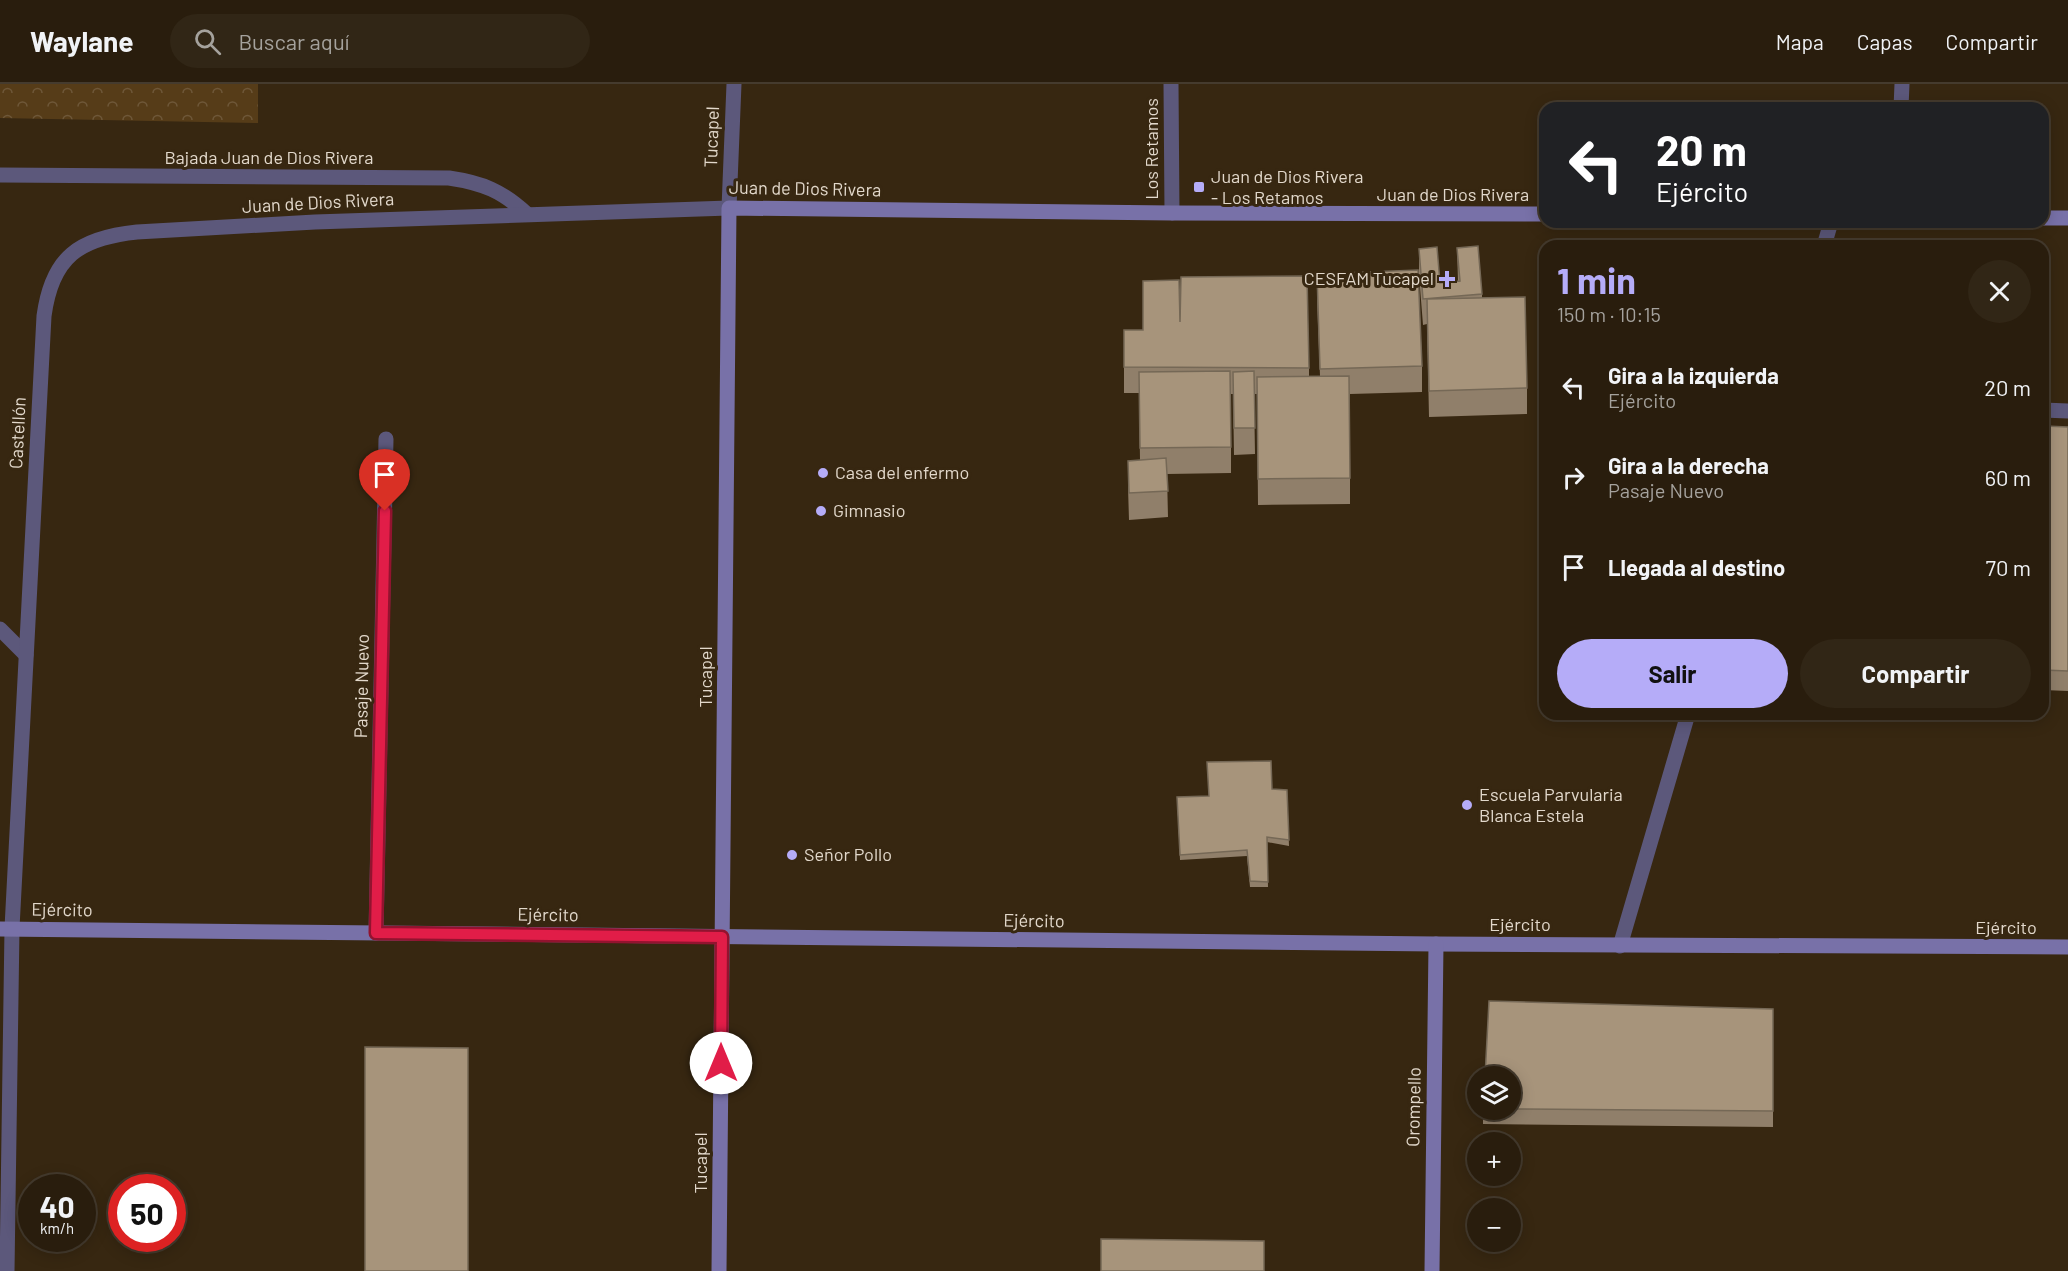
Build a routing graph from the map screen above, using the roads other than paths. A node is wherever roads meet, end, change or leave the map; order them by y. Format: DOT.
graph roads {
  1 [pos="734,84"];
  2 [pos="1172,84"];
  3 [pos="1902,84"];
  4 [pos="1901,102"];
  5 [pos="0,175"];
  6 [pos="729,208"];
  7 [pos="1172,213"];
  8 [pos="528,214"];
  9 [pos="1539,214"];
  10 [pos="2049,218"];
  11 [pos="2068,218"];
  12 [pos="70,255"];
  13 [pos="2049,410"];
  14 [pos="2068,411"];
  15 [pos="386,440"];
  16 [pos="0,629"];
  17 [pos="26,655"];
  18 [pos="1686,720"];
  19 [pos="6,928"];
  20 [pos="376,933"];
  21 [pos="722,937"];
  22 [pos="1436,944"];
  23 [pos="1620,946"];
  24 [pos="2068,947"];
  25 [pos="7,1271"];
  26 [pos="720,1271"];
  27 [pos="1432,1271"];
  1 -- 6 [label="street, Tucapel"];
  2 -- 7 [label="street, Los Retamos"];
  3 -- 4 [label="street"];
  5 -- 8 [label="street, Bajada Juan de Dios Rivera"];
  6 -- 7 [label="main road, Juan de Dios Rivera"];
  6 -- 8 [label="street, Juan de Dios Rivera"];
  6 -- 21 [label="main road, Tucapel"];
  7 -- 9 [label="main road, Juan de Dios Rivera"];
  8 -- 12 [label="street, Juan de Dios Rivera"];
  10 -- 11 [label="main road"];
  12 -- 17 [label="street, Castellón"];
  13 -- 14 [label="street"];
  15 -- 20 [label="street, Pasaje Nuevo"];
  16 -- 17 [label="street"];
  17 -- 19 [label="street, Castellón"];
  18 -- 23 [label="street"];
  19 -- 20 [label="main road, Ejército"];
  19 -- 25 [label="street, Castellón"];
  20 -- 21 [label="main road, Ejército"];
  21 -- 22 [label="main road, Ejército"];
  21 -- 26 [label="main road, Tucapel"];
  22 -- 23 [label="main road, Ejército"];
  22 -- 27 [label="main road, Orompello"];
  23 -- 24 [label="main road, Ejército"];
}
